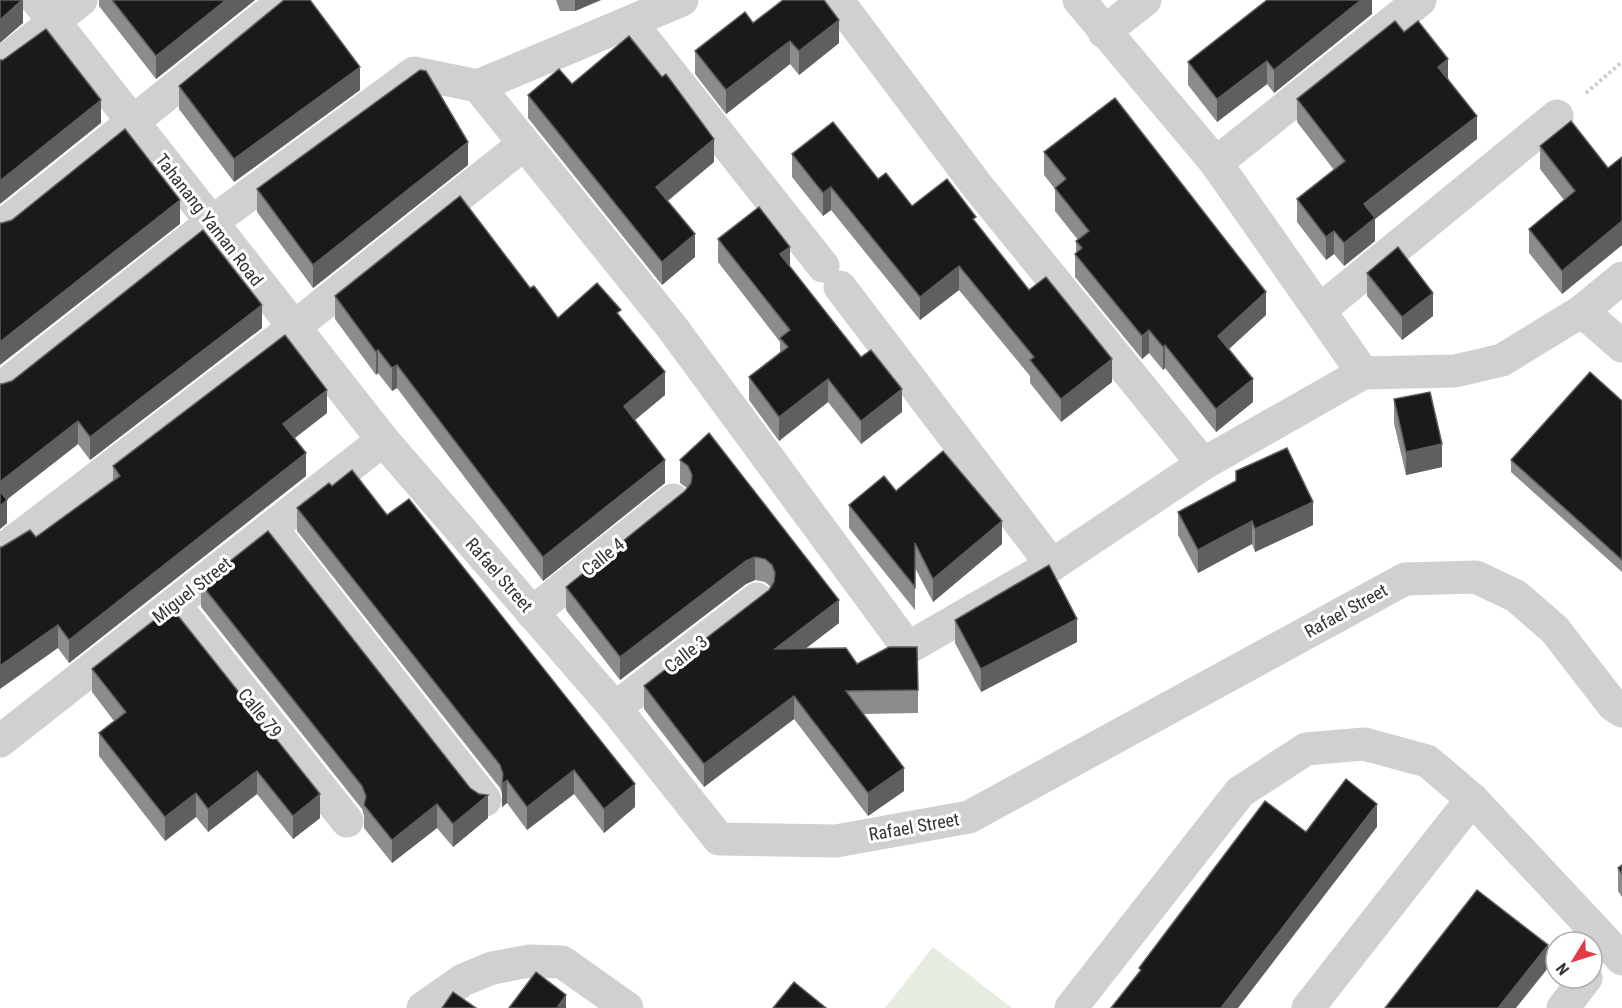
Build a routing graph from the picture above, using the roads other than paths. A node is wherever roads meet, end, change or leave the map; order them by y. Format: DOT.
graph roads {
  1 [pos="81,0"];
  2 [pos="285,0"];
  3 [pos="682,0"];
  4 [pos="837,0"];
  5 [pos="1079,0"];
  6 [pos="1145,0"];
  7 [pos="1420,0"];
  8 [pos="45,10"];
  9 [pos="631,23"];
  10 [pos="1104,32"];
  11 [pos="0,65"];
  12 [pos="478,86"];
  13 [pos="1557,116"];
  14 [pos="133,123"];
  15 [pos="524,144"];
  16 [pos="1216,163"];
  17 [pos="212,222"];
  18 [pos="0,228"];
  19 [pos="1622,278"];
  20 [pos="1320,310"];
  21 [pos="1582,310"];
  22 [pos="293,328"];
  23 [pos="1622,346"];
  24 [pos="1363,373"];
  25 [pos="0,389"];
  26 [pos="383,440"];
  27 [pos="1203,464"];
  28 [pos="673,500"];
  29 [pos="271,528"];
  30 [pos="0,552"];
  31 [pos="1052,565"];
  32 [pos="757,599"];
  33 [pos="174,604"];
  34 [pos="532,613"];
  35 [pos="615,708"];
  36 [pos="1622,711"];
  37 [pos="0,741"];
  38 [pos="1472,799"];
  39 [pos="485,800"];
  40 [pos="347,821"];
  41 [pos="1608,959"];
  42 [pos="1577,990"];
  43 [pos="423,1008"];
  44 [pos="627,1008"];
  45 [pos="1071,1008"];
  46 [pos="1308,1008"];
  47 [pos="1563,1008"];
  1 -- 8 [label="street"];
  2 -- 14 [label="street"];
  3 -- 9 [label="street"];
  4 -- 27 [label="street"];
  5 -- 10 [label="street"];
  6 -- 10 [label="street"];
  7 -- 16 [label="street"];
  8 -- 11 [label="street"];
  8 -- 14 [label="street, Tahanang Yaman Road"];
  9 -- 12 [label="street"];
  9 -- 31 [label="street"];
  10 -- 16 [label="street"];
  12 -- 15 [label="street"];
  12 -- 17 [label="street"];
  13 -- 20 [label="street"];
  14 -- 17 [label="street, Tahanang Yaman Road"];
  14 -- 18 [label="street"];
  15 -- 22 [label="street"];
  15 -- 31 [label="street"];
  16 -- 20 [label="street"];
  17 -- 22 [label="street, Tahanang Yaman Road"];
  17 -- 25 [label="street"];
  19 -- 21 [label="street"];
  20 -- 24 [label="street"];
  21 -- 23 [label="street"];
  21 -- 24 [label="street"];
  22 -- 26 [label="street, Tahanang Yaman Road"];
  22 -- 30 [label="street"];
  24 -- 27 [label="street"];
  26 -- 29 [label="street, Miguel Street"];
  26 -- 34 [label="street, Rafael Street"];
  27 -- 31 [label="street"];
  28 -- 34 [label="street, Calle 4"];
  29 -- 33 [label="street, Miguel Street"];
  29 -- 39 [label="street"];
  32 -- 35 [label="street, Calle 3"];
  33 -- 37 [label="street, Miguel Street"];
  33 -- 40 [label="street, Calle 79"];
  34 -- 35 [label="street, Rafael Street"];
  35 -- 36 [label="street, Rafael Street"];
  38 -- 41 [label="street"];
  38 -- 45 [label="street"];
  38 -- 46 [label="street"];
  42 -- 47 [label="street"];
  43 -- 44 [label="street"];
}
